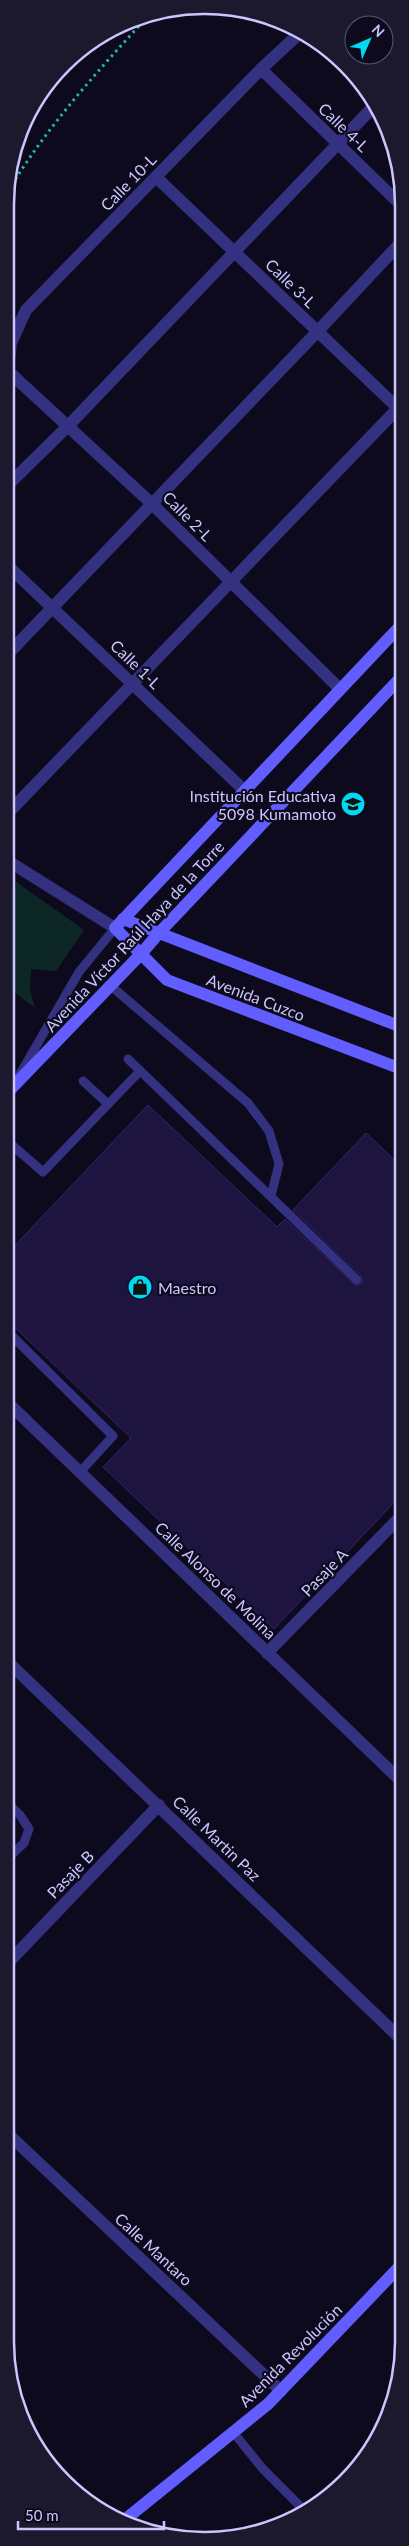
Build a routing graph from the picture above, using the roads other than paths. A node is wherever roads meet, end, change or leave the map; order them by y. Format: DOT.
graph roads {
  1 [pos="296,37"];
  2 [pos="261,68"];
  3 [pos="370,110"];
  4 [pos="338,144"];
  5 [pos="156,177"];
  6 [pos="395,199"];
  7 [pos="395,249"];
  8 [pos="235,252"];
  9 [pos="318,332"];
  10 [pos="14,336"];
  11 [pos="14,376"];
  12 [pos="395,402"];
  13 [pos="395,415"];
  14 [pos="68,426"];
  15 [pos="14,479"];
  16 [pos="151,503"];
  17 [pos="14,571"];
  18 [pos="232,582"];
  19 [pos="53,607"];
  20 [pos="395,631"];
  21 [pos="14,648"];
  22 [pos="133,683"];
  23 [pos="395,684"];
  24 [pos="340,689"];
  25 [pos="244,790"];
  26 [pos="14,807"];
  27 [pos="14,864"];
  28 [pos="119,924"];
  29 [pos="158,934"];
  30 [pos="141,954"];
  31 [pos="111,986"];
  32 [pos="395,1025"];
  33 [pos="128,1059"];
  34 [pos="395,1067"];
  35 [pos="140,1070"];
  36 [pos="83,1081"];
  37 [pos="14,1083"];
  38 [pos="14,1087"];
  39 [pos="108,1104"];
  40 [pos="14,1147"];
  41 [pos="271,1196"];
  42 [pos="358,1280"];
  43 [pos="14,1338"];
  44 [pos="14,1409"];
  45 [pos="80,1472"];
  46 [pos="395,1522"];
  47 [pos="268,1653"];
  48 [pos="14,1668"];
  49 [pos="395,1775"];
  50 [pos="159,1805"];
  51 [pos="14,1809"];
  52 [pos="14,1852"];
  53 [pos="14,1957"];
  54 [pos="395,2033"];
  55 [pos="14,2139"];
  56 [pos="395,2271"];
  57 [pos="281,2391"];
  58 [pos="233,2432"];
  59 [pos="301,2507"];
  60 [pos="129,2517"];
  1 -- 2 [label="street, Calle 10-L"];
  2 -- 4 [label="street, Calle 4-L"];
  2 -- 5 [label="street, Calle 10-L"];
  3 -- 4 [label="street"];
  4 -- 6 [label="street, Calle 4-L"];
  4 -- 8 [label="street"];
  5 -- 8 [label="street, Calle 3-L"];
  5 -- 10 [label="street, Calle 10-L"];
  7 -- 9 [label="street"];
  8 -- 9 [label="street, Calle 3-L"];
  8 -- 14 [label="street"];
  9 -- 12 [label="street, Calle 3-L"];
  9 -- 16 [label="street"];
  11 -- 14 [label="street, Calle 2-L"];
  13 -- 18 [label="street"];
  14 -- 15 [label="street"];
  14 -- 16 [label="street, Calle 2-L"];
  16 -- 18 [label="street, Calle 2-L"];
  16 -- 19 [label="street"];
  17 -- 19 [label="street, Calle 1-L"];
  18 -- 22 [label="street"];
  18 -- 24 [label="street, Calle 2-L"];
  19 -- 21 [label="street"];
  19 -- 22 [label="street, Calle 1-L"];
  20 -- 24 [label="street, Avenida Víctor Raúl Haya de la Torre"];
  22 -- 25 [label="street, Calle 1-L"];
  22 -- 26 [label="street"];
  23 -- 29 [label="street, Avenida Víctor Raúl Haya de la Torre"];
  24 -- 25 [label="street, Avenida Víctor Raúl Haya de la Torre"];
  25 -- 28 [label="street, Avenida Víctor Raúl Haya de la Torre"];
  27 -- 28 [label="street"];
  28 -- 29 [label="street, Avenida Cuzco"];
  28 -- 30 [label="street, Avenida Cuzco"];
  28 -- 37 [label="lane, Avenida Víctor Raúl Haya de la Torre"];
  29 -- 30 [label="street, Avenida Víctor Raúl Haya de la Torre"];
  29 -- 32 [label="street, Avenida Cuzco"];
  30 -- 31 [label="street, Avenida Víctor Raúl Haya de la Torre"];
  30 -- 34 [label="street, Avenida Cuzco"];
  31 -- 38 [label="street, Avenida Víctor Raúl Haya de la Torre"];
  31 -- 41 [label="lane"];
  33 -- 35 [label="lane"];
  35 -- 39 [label="lane"];
  35 -- 41 [label="lane"];
  36 -- 39 [label="lane"];
  39 -- 40 [label="lane"];
  41 -- 42 [label="lane"];
  43 -- 45 [label="lane"];
  44 -- 45 [label="street, Calle Alonso de Molina"];
  45 -- 47 [label="street, Calle Alonso de Molina"];
  46 -- 47 [label="street, Pasaje A"];
  47 -- 49 [label="street, Calle Alonso de Molina"];
  48 -- 50 [label="street, Calle Martin Paz"];
  50 -- 53 [label="street, Pasaje B"];
  50 -- 54 [label="street, Calle Martin Paz"];
  51 -- 52 [label="lane"];
  55 -- 57 [label="street, Calle Mantaro"];
  56 -- 57 [label="street, Avenida Revolución"];
  57 -- 58 [label="street, Avenida Revolución"];
  58 -- 59 [label="lane"];
  58 -- 60 [label="street, Avenida Revolución"];
}
